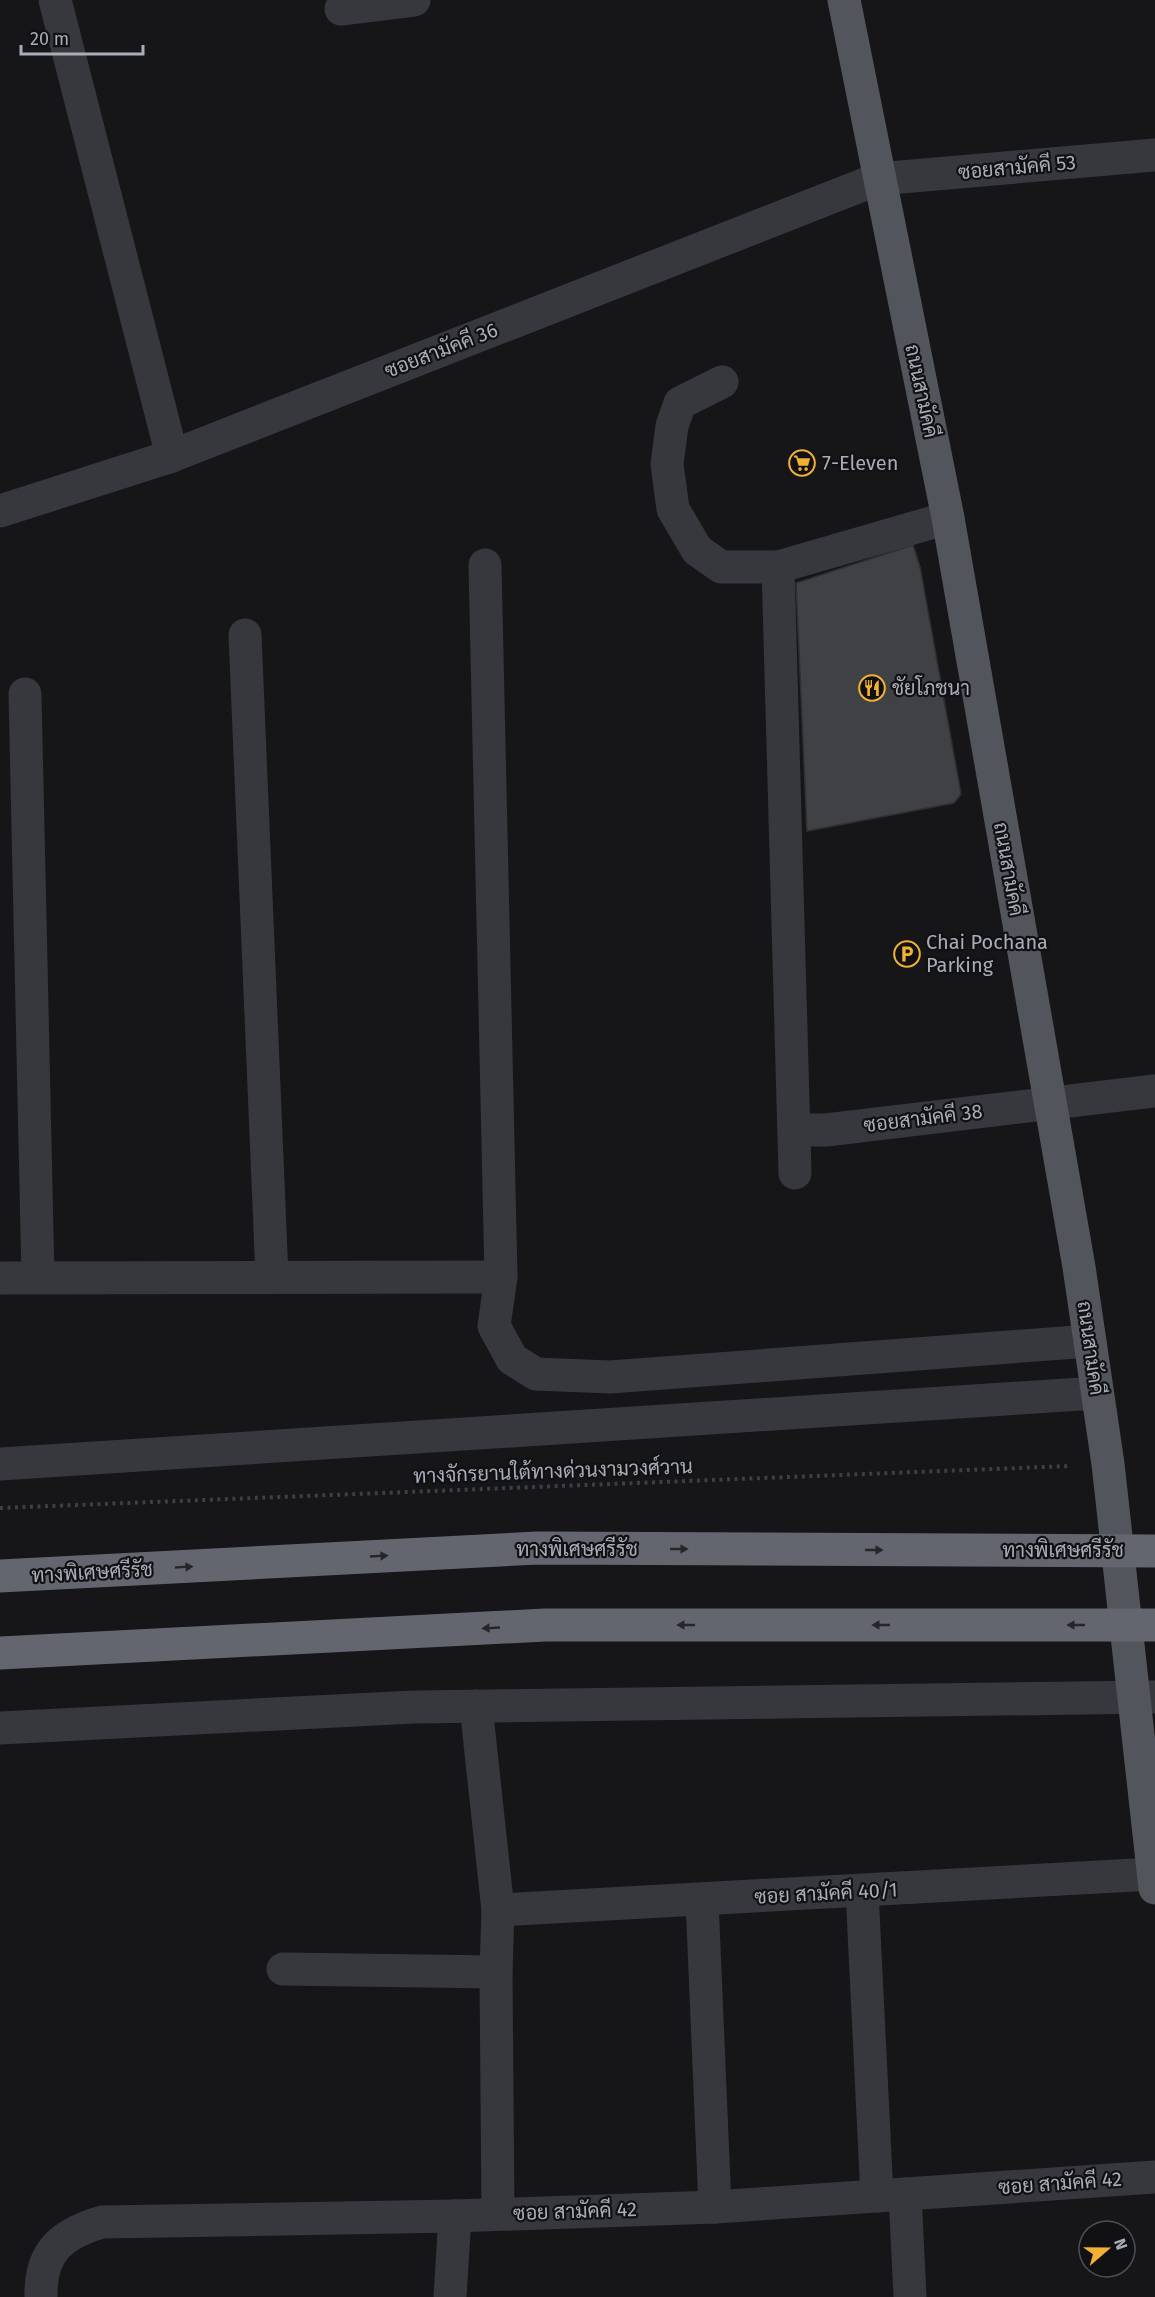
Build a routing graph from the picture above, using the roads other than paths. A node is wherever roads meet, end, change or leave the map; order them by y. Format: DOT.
graph roads {
  1 [pos="55,0"];
  2 [pos="414,0"];
  3 [pos="844,0"];
  4 [pos="341,9"];
  5 [pos="1155,155"];
  6 [pos="879,178"];
  7 [pos="722,382"];
  8 [pos="172,456"];
  9 [pos="0,511"];
  10 [pos="948,518"];
  11 [pos="485,565"];
  12 [pos="778,567"];
  13 [pos="245,635"];
  14 [pos="25,694"];
  15 [pos="1155,1091"];
  16 [pos="1050,1102"];
  17 [pos="796,1130"];
  18 [pos="795,1173"];
  19 [pos="38,1277"];
  20 [pos="272,1277"];
  21 [pos="501,1277"];
  22 [pos="0,1278"];
  23 [pos="1090,1341"];
  24 [pos="1097,1393"];
  25 [pos="0,1464"];
  26 [pos="1155,1551"];
  27 [pos="0,1576"];
  28 [pos="1155,1625"];
  29 [pos="0,1653"];
  30 [pos="1144,1697"];
  31 [pos="476,1706"];
  32 [pos="0,1728"];
  33 [pos="1154,1881"];
  34 [pos="862,1891"];
  35 [pos="702,1900"];
  36 [pos="498,1910"];
  37 [pos="283,1969"];
  38 [pos="496,1972"];
  39 [pos="1155,2177"];
  40 [pos="891,2195"];
  41 [pos="715,2207"];
  42 [pos="498,2214"];
  43 [pos="454,2216"];
  44 [pos="41,2297"];
  45 [pos="450,2297"];
  46 [pos="910,2297"];
  1 -- 8 [label="street"];
  2 -- 4 [label="street"];
  3 -- 6 [label="main road, ถนนสามัคคี"];
  5 -- 6 [label="street, ซอยสามัคคี 53"];
  6 -- 8 [label="street, ซอยสามัคคี 36"];
  6 -- 10 [label="main road, ถนนสามัคคี"];
  7 -- 12 [label="street"];
  8 -- 9 [label="street, ซอยสามัคคี 36"];
  10 -- 12 [label="street"];
  10 -- 16 [label="main road, ถนนสามัคคี"];
  11 -- 21 [label="street"];
  12 -- 17 [label="street"];
  13 -- 20 [label="street"];
  14 -- 19 [label="street"];
  15 -- 16 [label="street, ซอยสามัคคี 38"];
  16 -- 17 [label="street, ซอยสามัคคี 38"];
  16 -- 23 [label="main road, ถนนสามัคคี"];
  17 -- 18 [label="street"];
  19 -- 20 [label="street"];
  19 -- 22 [label="street"];
  20 -- 21 [label="street"];
  21 -- 23 [label="street"];
  23 -- 24 [label="main road, ถนนสามัคคี"];
  24 -- 25 [label="street"];
  24 -- 30 [label="main road, ถนนสามัคคี"];
  27 -- 26 [label="highway, ทางพิเศษศรีรัช, one-way, bridge"];
  28 -- 29 [label="highway, one-way, bridge"];
  30 -- 31 [label="street"];
  30 -- 33 [label="main road, ถนนสามัคคี"];
  31 -- 32 [label="street"];
  31 -- 36 [label="street"];
  33 -- 34 [label="street, ซอย สามัคคี 40/1"];
  34 -- 35 [label="street, ซอย สามัคคี 40/1"];
  34 -- 40 [label="street"];
  35 -- 36 [label="street, ซอย สามัคคี 40/1"];
  35 -- 41 [label="street"];
  36 -- 38 [label="street"];
  37 -- 38 [label="street"];
  38 -- 42 [label="street"];
  39 -- 40 [label="street, ซอย สามัคคี 42"];
  40 -- 41 [label="street, ซอย สามัคคี 42"];
  40 -- 46 [label="street"];
  41 -- 42 [label="street, ซอย สามัคคี 42"];
  42 -- 43 [label="street, ซอย สามัคคี 42"];
  43 -- 44 [label="street, ซอย สามัคคี 42"];
  43 -- 45 [label="street"];
}
